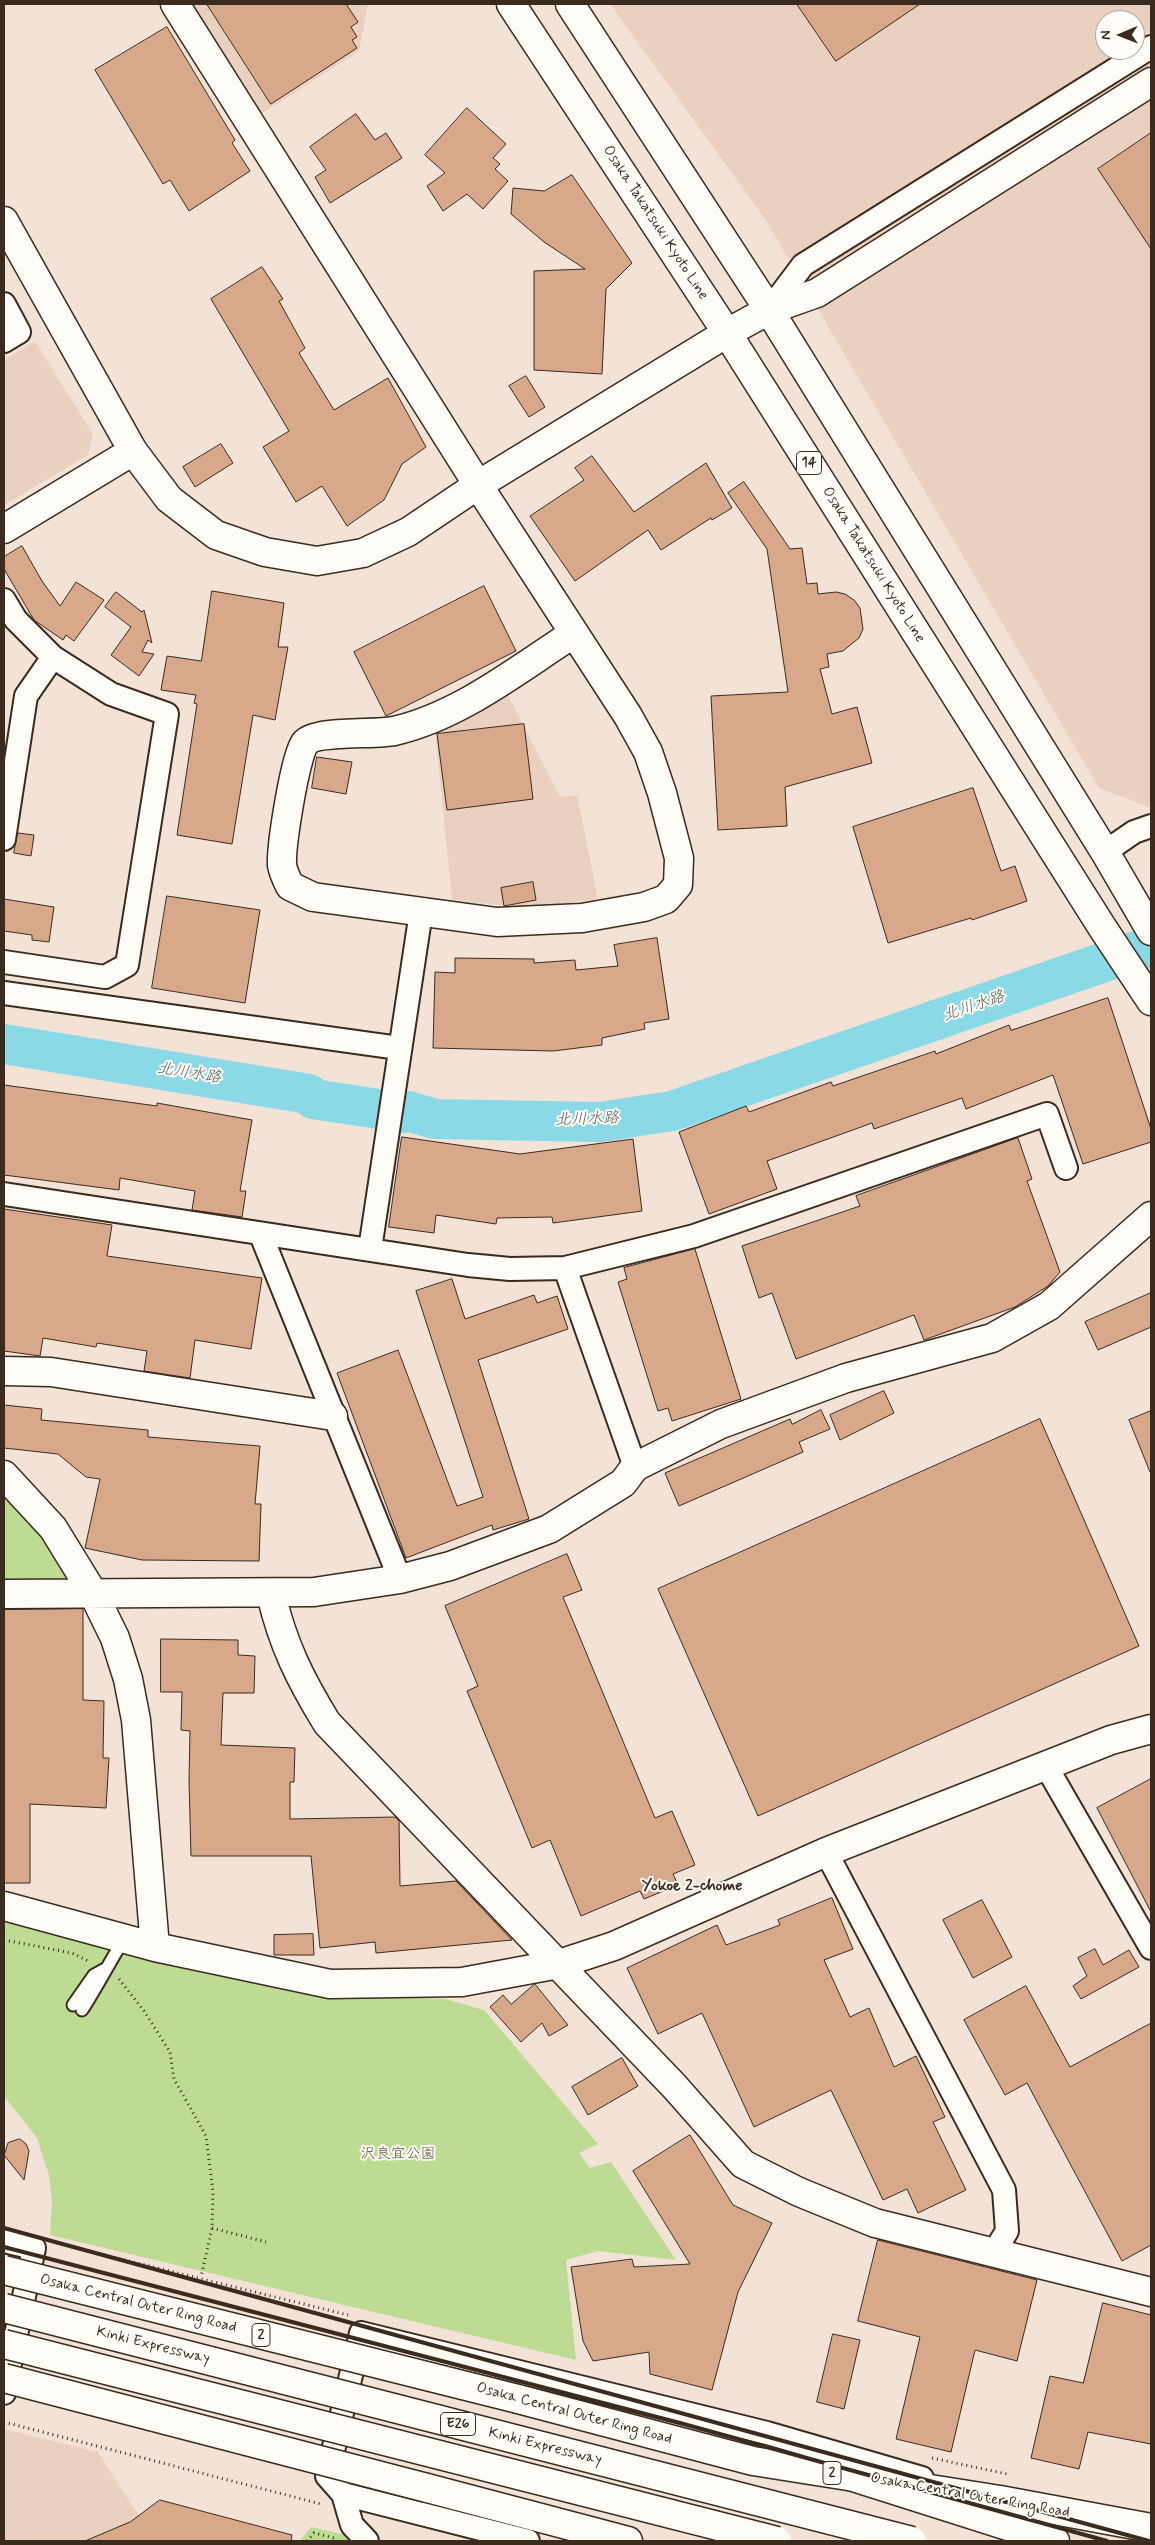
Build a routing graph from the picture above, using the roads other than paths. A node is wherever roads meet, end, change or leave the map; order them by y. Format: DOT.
graph roads {
  1 [pos="176,4"];
  2 [pos="511,4"];
  3 [pos="570,4"];
  4 [pos="1151,47"];
  5 [pos="1151,82"];
  6 [pos="4,221"];
  7 [pos="4,304"];
  8 [pos="769,310"];
  9 [pos="727,333"];
  10 [pos="4,341"];
  11 [pos="133,451"];
  12 [pos="478,485"];
  13 [pos="4,529"];
  14 [pos="4,600"];
  15 [pos="573,634"];
  16 [pos="53,657"];
  17 [pos="1151,826"];
  18 [pos="4,839"];
  19 [pos="1105,852"];
  20 [pos="422,912"];
  21 [pos="1146,918"];
  22 [pos="4,962"];
  23 [pos="4,993"];
  24 [pos="1146,993"];
  25 [pos="399,1048"];
  26 [pos="1066,1168"];
  27 [pos="4,1194"];
  28 [pos="1151,1216"];
  29 [pos="261,1235"];
  30 [pos="370,1249"];
  31 [pos="564,1268"];
  32 [pos="4,1372"];
  33 [pos="333,1416"];
  34 [pos="635,1467"];
  35 [pos="4,1475"];
  36 [pos="400,1579"];
  37 [pos="93,1593"];
  38 [pos="4,1594"];
  39 [pos="270,1594"];
  40 [pos="1151,1729"];
  41 [pos="1046,1766"];
  42 [pos="826,1852"];
  43 [pos="4,1906"];
  44 [pos="124,1939"];
  45 [pos="155,1948"];
  46 [pos="1151,1948"];
  47 [pos="559,1964"];
  48 [pos="77,2007"];
  49 [pos="4,2241"];
  50 [pos="993,2254"];
  51 [pos="4,2270"];
  52 [pos="1151,2292"];
  53 [pos="4,2308"];
  54 [pos="4,2344"];
  55 [pos="4,2378"];
  56 [pos="4,2393"];
  57 [pos="850,2476"];
  58 [pos="334,2499"];
  59 [pos="1000,2500"];
  60 [pos="1151,2528"];
  61 [pos="1050,2540"];
  62 [pos="367,2541"];
  63 [pos="528,2541"];
  64 [pos="628,2541"];
  65 [pos="777,2541"];
  66 [pos="912,2541"];
  1 -- 12 [label="main road"];
  2 -- 9 [label="main road, Osaka Takatsuki Kyoto Line / 14"];
  3 -- 8 [label="main road"];
  4 -- 8 [label="street"];
  5 -- 8 [label="main road"];
  6 -- 11 [label="main road"];
  7 -- 10 [label="street"];
  8 -- 9 [label="main road"];
  8 -- 19 [label="main road"];
  9 -- 12 [label="main road"];
  9 -- 24 [label="main road, Osaka Takatsuki Kyoto Line / 14"];
  11 -- 12 [label="main road"];
  11 -- 13 [label="main road"];
  12 -- 15 [label="main road"];
  14 -- 16 [label="street"];
  15 -- 20 [label="main road"];
  15 -- 20 [label="main road"];
  16 -- 18 [label="street"];
  16 -- 22 [label="street"];
  17 -- 19 [label="street"];
  19 -- 21 [label="main road"];
  20 -- 25 [label="street"];
  23 -- 25 [label="street"];
  25 -- 30 [label="street"];
  26 -- 31 [label="street"];
  27 -- 29 [label="street"];
  28 -- 34 [label="main road"];
  29 -- 30 [label="street"];
  29 -- 33 [label="street"];
  30 -- 31 [label="street"];
  31 -- 34 [label="street"];
  32 -- 33 [label="main road"];
  33 -- 36 [label="street"];
  34 -- 36 [label="main road"];
  35 -- 37 [label="main road"];
  36 -- 39 [label="main road"];
  37 -- 38 [label="main road"];
  37 -- 39 [label="main road"];
  37 -- 45 [label="main road"];
  39 -- 47 [label="main road"];
  40 -- 41 [label="main road"];
  41 -- 42 [label="main road"];
  41 -- 46 [label="street"];
  42 -- 47 [label="main road"];
  42 -- 50 [label="street"];
  43 -- 44 [label="main road"];
  44 -- 45 [label="main road"];
  44 -- 48 [label="lane"];
  45 -- 47 [label="main road"];
  47 -- 50 [label="main road"];
  49 -- 56 [label="street"];
  50 -- 52 [label="main road"];
  51 -- 57 [label="main road, Osaka Central Outer Ring Road / 2, bridge"];
  53 -- 66 [label="main road, Kinki Expressway / E26, bridge"];
  54 -- 65 [label="main road, E26, bridge"];
  55 -- 64 [label="main road, bridge"];
  57 -- 59 [label="main road, Osaka Central Outer Ring Road / 2"];
  57 -- 61 [label="main road"];
  58 -- 59 [label="street"];
  58 -- 62 [label="street"];
  58 -- 63 [label="street"];
  59 -- 60 [label="main road, Osaka Central Outer Ring Road / 2"];
}
